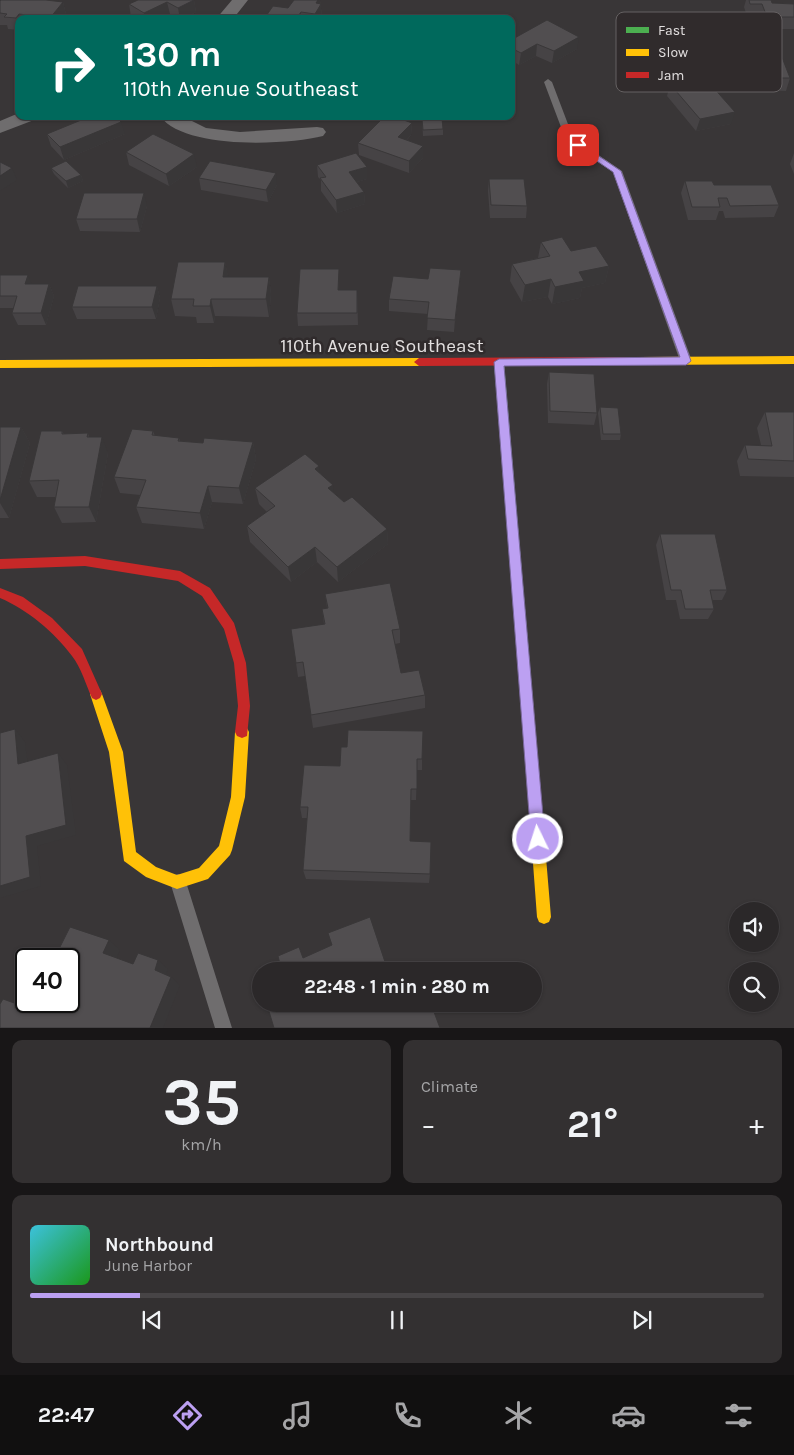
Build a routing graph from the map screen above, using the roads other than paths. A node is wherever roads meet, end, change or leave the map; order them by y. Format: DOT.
graph roads {
  1 [pos="240,0"];
  2 [pos="227,15"];
  3 [pos="548,82"];
  4 [pos="174,120"];
  5 [pos="317,132"];
  6 [pos="794,360"];
  7 [pos="686,361"];
  8 [pos="499,362"];
  9 [pos="0,364"];
  10 [pos="0,564"];
  11 [pos="0,593"];
  12 [pos="177,882"];
  13 [pos="544,916"];
  14 [pos="224,1028"];
  1 -- 2 [label="street"];
  3 -- 7 [label="lane"];
  4 -- 5 [label="street"];
  6 -- 7 [label="street, 110th Avenue Southeast"];
  7 -- 8 [label="street, 110th Avenue Southeast"];
  8 -- 9 [label="street, 110th Avenue Southeast"];
  8 -- 13 [label="street"];
  10 -- 12 [label="street"];
  11 -- 12 [label="street"];
  12 -- 14 [label="lane"];
}
